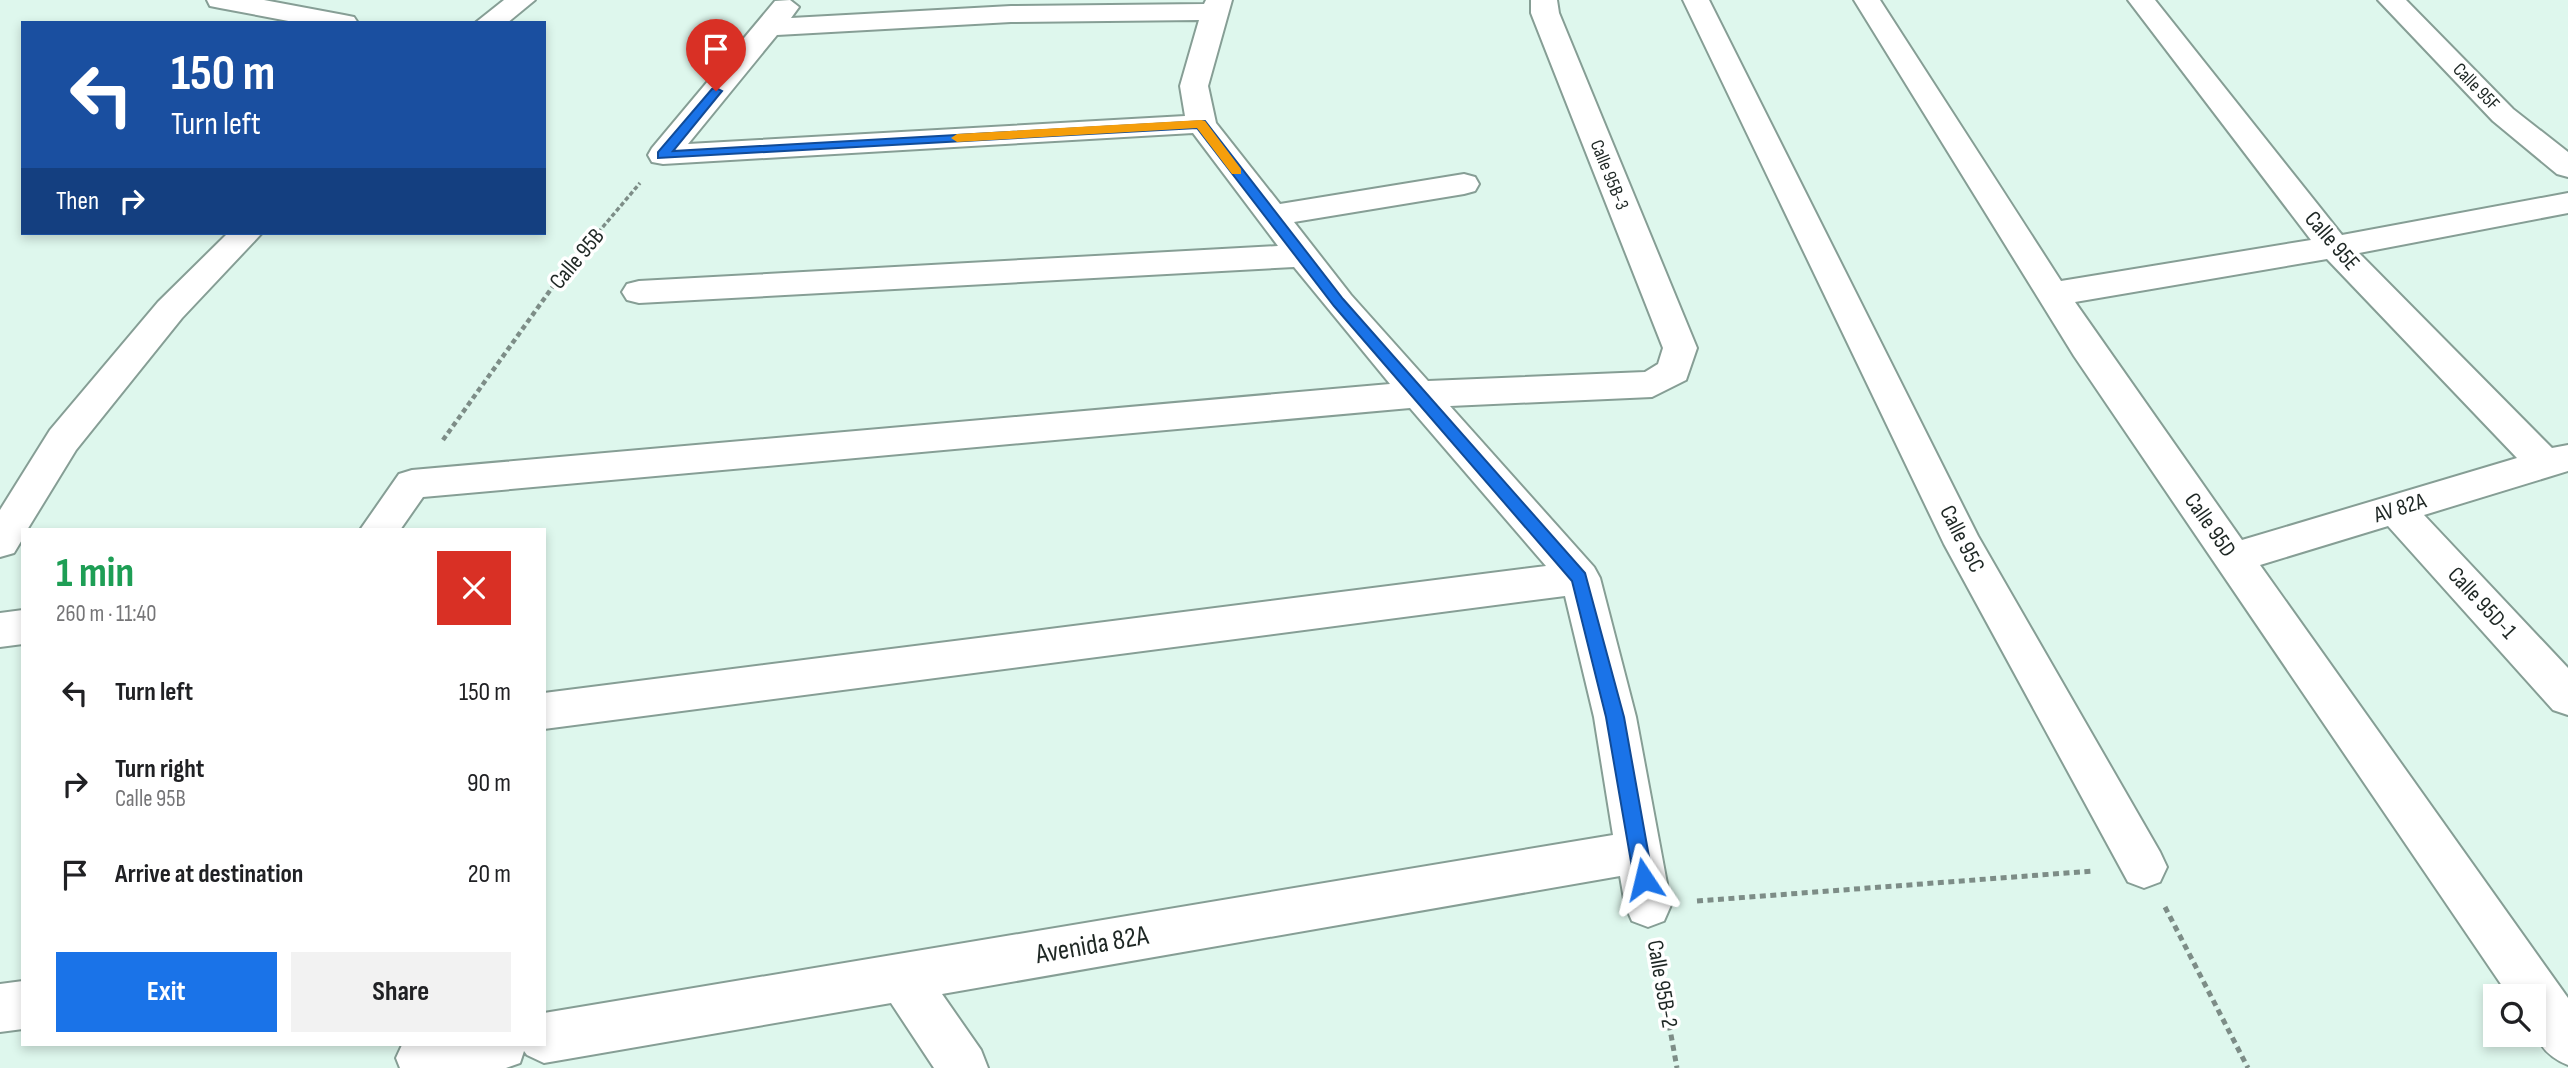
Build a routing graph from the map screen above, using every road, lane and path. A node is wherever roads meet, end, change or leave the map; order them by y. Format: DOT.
graph roads {
  1 [pos="220,0"];
  2 [pos="523,0"];
  3 [pos="791,0"];
  4 [pos="1544,0"];
  5 [pos="1696,0"];
  6 [pos="1867,0"];
  7 [pos="2141,0"];
  8 [pos="2391,0"];
  9 [pos="1217,6"];
  10 [pos="1013,7"];
  11 [pos="333,21"];
  12 [pos="492,21"];
  13 [pos="769,27"];
  14 [pos="1201,124"];
  15 [pos="663,155"];
  16 [pos="2568,167"];
  17 [pos="1464,184"];
  18 [pos="2568,203"];
  19 [pos="1271,216"];
  20 [pos="244,235"];
  21 [pos="2334,247"];
  22 [pos="1301,256"];
  23 [pos="639,292"];
  24 [pos="2053,294"];
  25 [pos="1419,394"];
  26 [pos="2556,461"];
  27 [pos="412,484"];
  28 [pos="2395,509"];
  29 [pos="380,528"];
  30 [pos="0,542"];
  31 [pos="2233,558"];
  32 [pos="1580,578"];
  33 [pos="21,627"];
  34 [pos="0,630"];
  35 [pos="2568,697"];
  36 [pos="546,711"];
  37 [pos="1639,852"];
  38 [pos="2144,867"];
  39 [pos="1648,905"];
  40 [pos="902,977"];
  41 [pos="21,1005"];
  42 [pos="0,1008"];
  43 [pos="546,1038"];
  44 [pos="2568,1040"];
  45 [pos="495,1046"];
  46 [pos="420,1057"];
  47 [pos="963,1068"];
  48 [pos="1677,1068"];
  49 [pos="2248,1068"];
  1 -- 11 [label="street"];
  2 -- 12 [label="street"];
  3 -- 13 [label="street"];
  4 -- 25 [label="street, Calle 95B-3"];
  5 -- 38 [label="street, Calle 95C"];
  6 -- 24 [label="street, Calle 95D"];
  7 -- 21 [label="street, Calle 95E"];
  8 -- 16 [label="street, Calle 95F"];
  9 -- 10 [label="street"];
  9 -- 14 [label="street"];
  10 -- 13 [label="street"];
  13 -- 15 [label="street"];
  14 -- 15 [label="street"];
  14 -- 19 [label="street"];
  15 -- 27 [label="path, Calle 95B"];
  17 -- 19 [label="street"];
  18 -- 21 [label="street"];
  19 -- 22 [label="street"];
  20 -- 30 [label="street"];
  21 -- 24 [label="street"];
  21 -- 26 [label="street, Calle 95E"];
  22 -- 23 [label="street"];
  22 -- 25 [label="street"];
  24 -- 31 [label="street, Calle 95D"];
  25 -- 27 [label="street"];
  25 -- 32 [label="street"];
  26 -- 28 [label="street, AV 82A"];
  27 -- 29 [label="street"];
  28 -- 31 [label="street, AV 82A"];
  28 -- 35 [label="street, Calle 95D-1"];
  31 -- 44 [label="street, Calle 95D"];
  32 -- 36 [label="street"];
  32 -- 37 [label="street"];
  33 -- 34 [label="street"];
  37 -- 39 [label="street"];
  37 -- 40 [label="street, Avenida 82A"];
  38 -- 39 [label="path"];
  38 -- 49 [label="path"];
  39 -- 48 [label="path, Calle 95B-2"];
  40 -- 43 [label="street, Avenida 82A"];
  40 -- 47 [label="street"];
  41 -- 42 [label="street"];
  45 -- 46 [label="street"];
}
